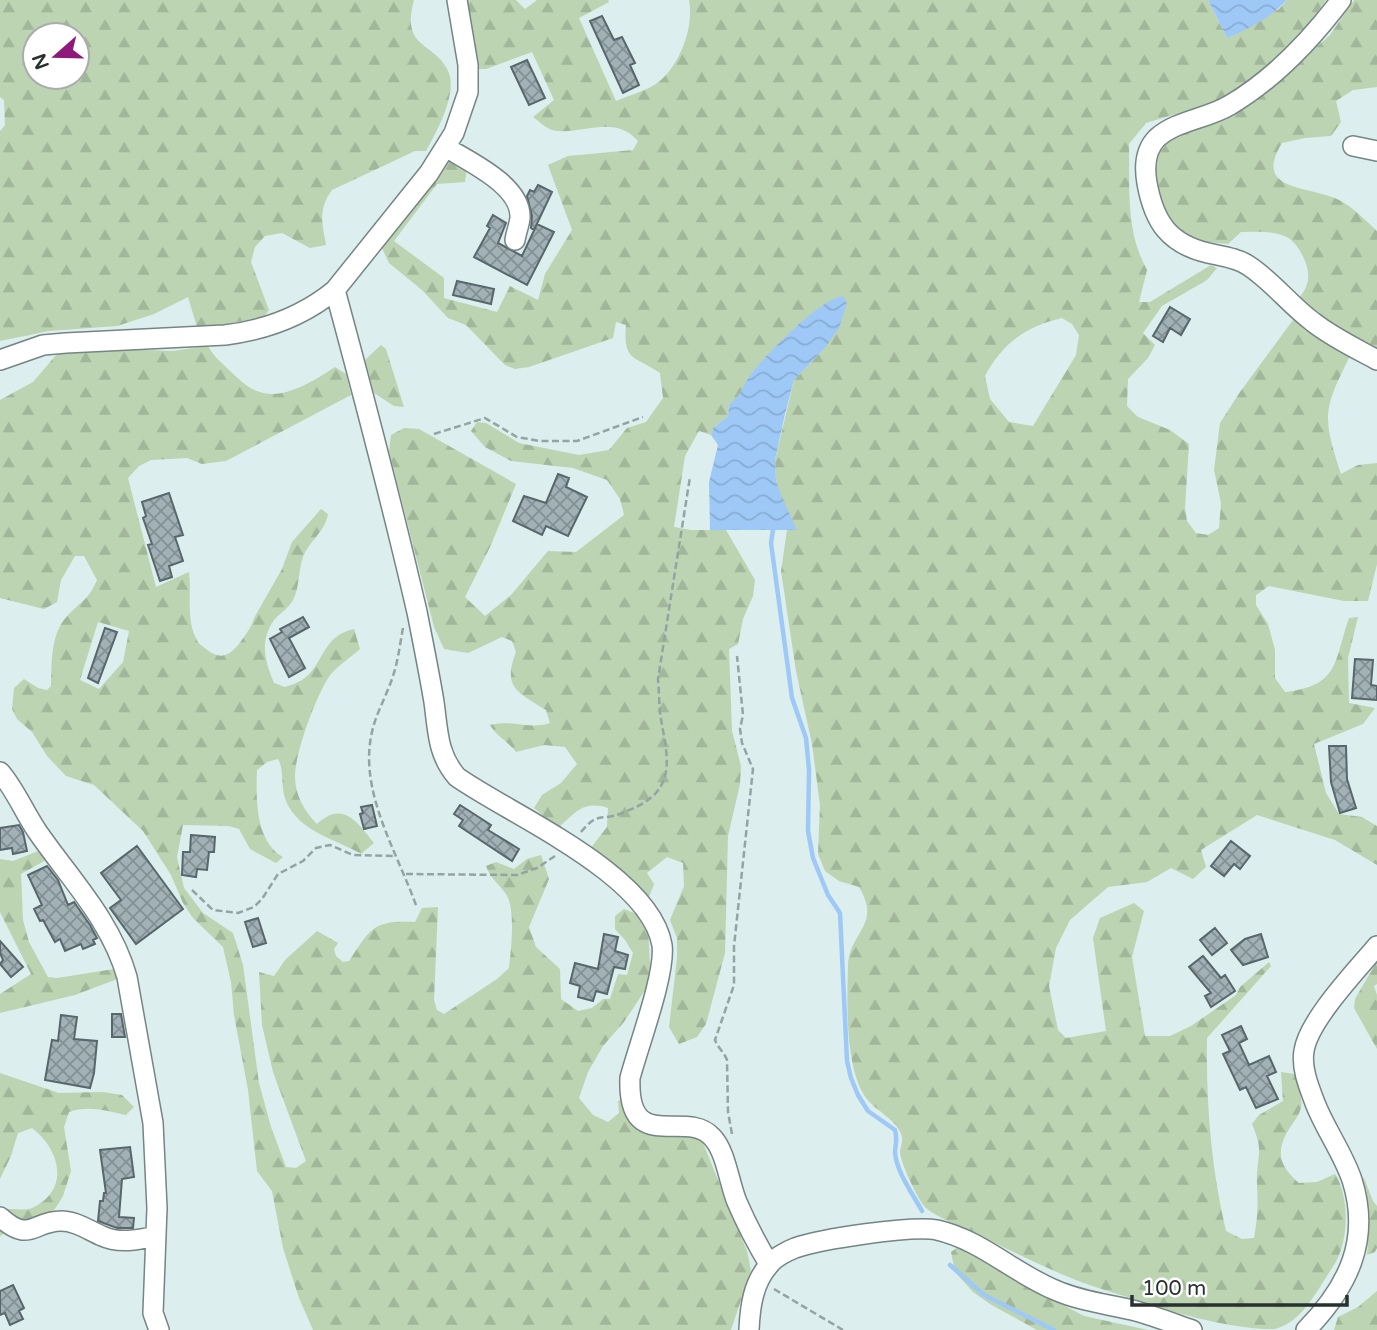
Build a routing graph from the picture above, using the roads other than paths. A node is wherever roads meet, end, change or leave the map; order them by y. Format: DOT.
graph roads {
  1 [pos="457,0"];
  2 [pos="1341,0"];
  3 [pos="1353,146"];
  4 [pos="447,148"];
  5 [pos="1377,151"];
  6 [pos="515,240"];
  7 [pos="335,290"];
  8 [pos="0,360"];
  9 [pos="1377,360"];
  10 [pos="0,772"];
  11 [pos="1377,946"];
  12 [pos="0,1217"];
  13 [pos="156,1236"];
  14 [pos="764,1272"];
  15 [pos="159,1330"];
  16 [pos="750,1330"];
  17 [pos="1192,1330"];
  18 [pos="1306,1330"];
  1 -- 4 [label="street"];
  2 -- 9 [label="street"];
  3 -- 5 [label="street"];
  4 -- 6 [label="street"];
  4 -- 7 [label="street"];
  7 -- 8 [label="street"];
  7 -- 14 [label="street"];
  10 -- 13 [label="street"];
  11 -- 18 [label="street"];
  12 -- 13 [label="street"];
  13 -- 15 [label="street"];
  14 -- 16 [label="street"];
  14 -- 17 [label="street"];
}
